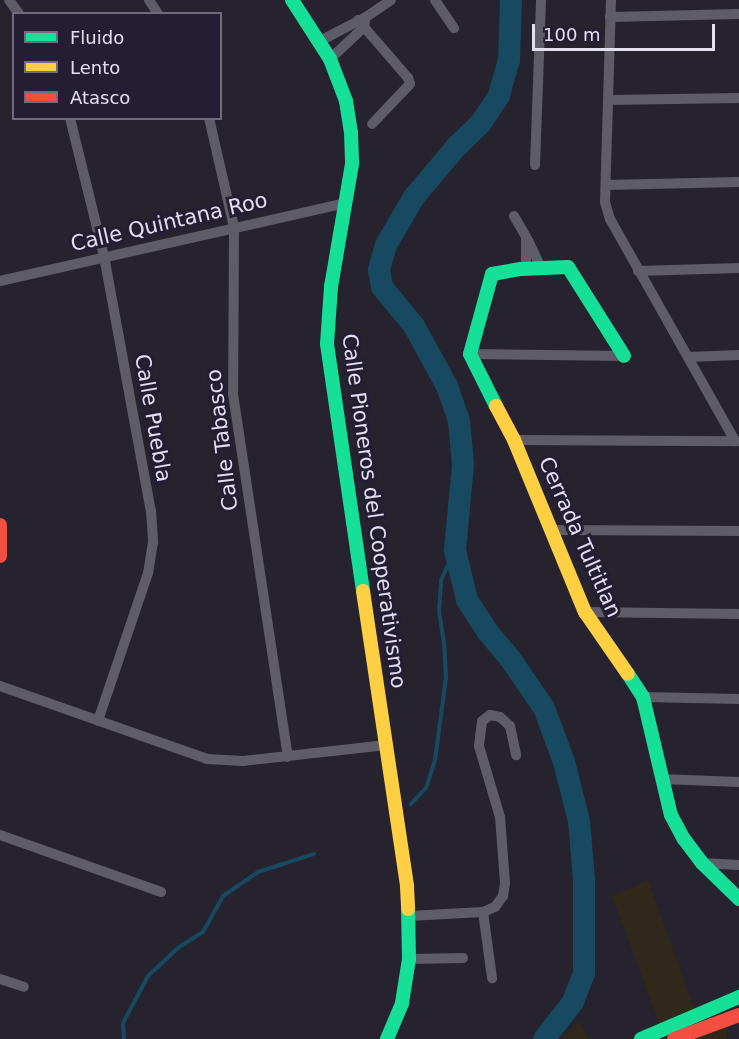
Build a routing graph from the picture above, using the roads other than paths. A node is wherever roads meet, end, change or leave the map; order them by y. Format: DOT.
graph roads {
  1 [pos="292,0"];
  2 [pos="391,0"];
  3 [pos="435,0"];
  4 [pos="541,0"];
  5 [pos="611,0"];
  6 [pos="739,14"];
  7 [pos="610,16"];
  8 [pos="362,22"];
  9 [pos="454,28"];
  10 [pos="320,42"];
  11 [pos="330,59"];
  12 [pos="739,98"];
  13 [pos="609,100"];
  14 [pos="70,120"];
  15 [pos="209,120"];
  16 [pos="372,124"];
  17 [pos="535,165"];
  18 [pos="739,182"];
  19 [pos="606,185"];
  20 [pos="346,203"];
  21 [pos="514,216"];
  22 [pos="234,227"];
  23 [pos="526,237"];
  24 [pos="104,256"];
  25 [pos="542,268"];
  26 [pos="739,268"];
  27 [pos="521,269"];
  28 [pos="638,271"];
  29 [pos="0,281"];
  30 [pos="470,354"];
  31 [pos="739,355"];
  32 [pos="624,356"];
  33 [pos="688,357"];
  34 [pos="514,440"];
  35 [pos="737,441"];
  36 [pos="0,525"];
  37 [pos="553,530"];
  38 [pos="739,531"];
  39 [pos="0,556"];
  40 [pos="585,612"];
  41 [pos="739,614"];
  42 [pos="0,686"];
  43 [pos="643,697"];
  44 [pos="739,699"];
  45 [pos="98,721"];
  46 [pos="386,745"];
  47 [pos="516,755"];
  48 [pos="288,757"];
  49 [pos="661,779"];
  50 [pos="739,782"];
  51 [pos="0,835"];
  52 [pos="702,863"];
  53 [pos="739,865"];
  54 [pos="161,892"];
  55 [pos="739,898"];
  56 [pos="483,912"];
  57 [pos="409,916"];
  58 [pos="463,958"];
  59 [pos="409,959"];
  60 [pos="492,978"];
  61 [pos="0,979"];
  62 [pos="24,987"];
  63 [pos="739,997"];
  64 [pos="739,1015"];
  65 [pos="387,1039"];
  66 [pos="641,1039"];
  67 [pos="674,1039"];
  1 -- 10 [label="street, Calle Pioneros del Cooperativismo"];
  2 -- 8 [label="street"];
  3 -- 9 [label="street"];
  4 -- 17 [label="street"];
  5 -- 7 [label="street"];
  6 -- 7 [label="street"];
  7 -- 13 [label="street"];
  8 -- 10 [label="street"];
  8 -- 11 [label="street"];
  8 -- 16 [label="street"];
  10 -- 11 [label="street, Calle Pioneros del Cooperativismo"];
  11 -- 20 [label="street, Calle Pioneros del Cooperativismo"];
  12 -- 13 [label="street"];
  13 -- 19 [label="street"];
  14 -- 24 [label="street, Calle Puebla"];
  15 -- 22 [label="street, Calle Tabasco"];
  18 -- 19 [label="street"];
  19 -- 28 [label="street"];
  20 -- 22 [label="street, Calle Quintana Roo"];
  20 -- 46 [label="street, Calle Pioneros del Cooperativismo"];
  21 -- 23 [label="street"];
  22 -- 24 [label="street, Calle Quintana Roo"];
  22 -- 48 [label="street, Calle Tabasco"];
  23 -- 25 [label="street"];
  23 -- 27 [label="street"];
  24 -- 29 [label="street, Calle Quintana Roo"];
  24 -- 45 [label="street, Calle Puebla"];
  25 -- 27 [label="street"];
  25 -- 32 [label="street"];
  26 -- 28 [label="street"];
  27 -- 30 [label="street"];
  28 -- 33 [label="street"];
  30 -- 32 [label="street"];
  30 -- 34 [label="street, Cerrada Tultitlan"];
  31 -- 33 [label="street"];
  33 -- 35 [label="street"];
  34 -- 35 [label="street"];
  34 -- 37 [label="street, Cerrada Tultitlan"];
  36 -- 39 [label="street"];
  37 -- 38 [label="street"];
  37 -- 40 [label="street, Cerrada Tultitlan"];
  40 -- 41 [label="street"];
  40 -- 43 [label="street, Cerrada Tultitlan"];
  42 -- 45 [label="street"];
  43 -- 44 [label="street"];
  43 -- 49 [label="street, Cerrada Tultitlan"];
  45 -- 48 [label="street"];
  46 -- 48 [label="street"];
  46 -- 57 [label="street, Calle Pioneros del Cooperativismo"];
  47 -- 56 [label="street"];
  49 -- 50 [label="street"];
  49 -- 52 [label="street, Cerrada Tultitlan"];
  51 -- 54 [label="street"];
  52 -- 53 [label="street"];
  52 -- 55 [label="street, Cerrada Tultitlan"];
  56 -- 57 [label="street"];
  56 -- 60 [label="street"];
  57 -- 59 [label="street, Calle Pioneros del Cooperativismo"];
  58 -- 59 [label="street"];
  59 -- 65 [label="street, Calle Pioneros del Cooperativismo"];
  61 -- 62 [label="street"];
  63 -- 66 [label="street"];
  64 -- 67 [label="street"];
}
